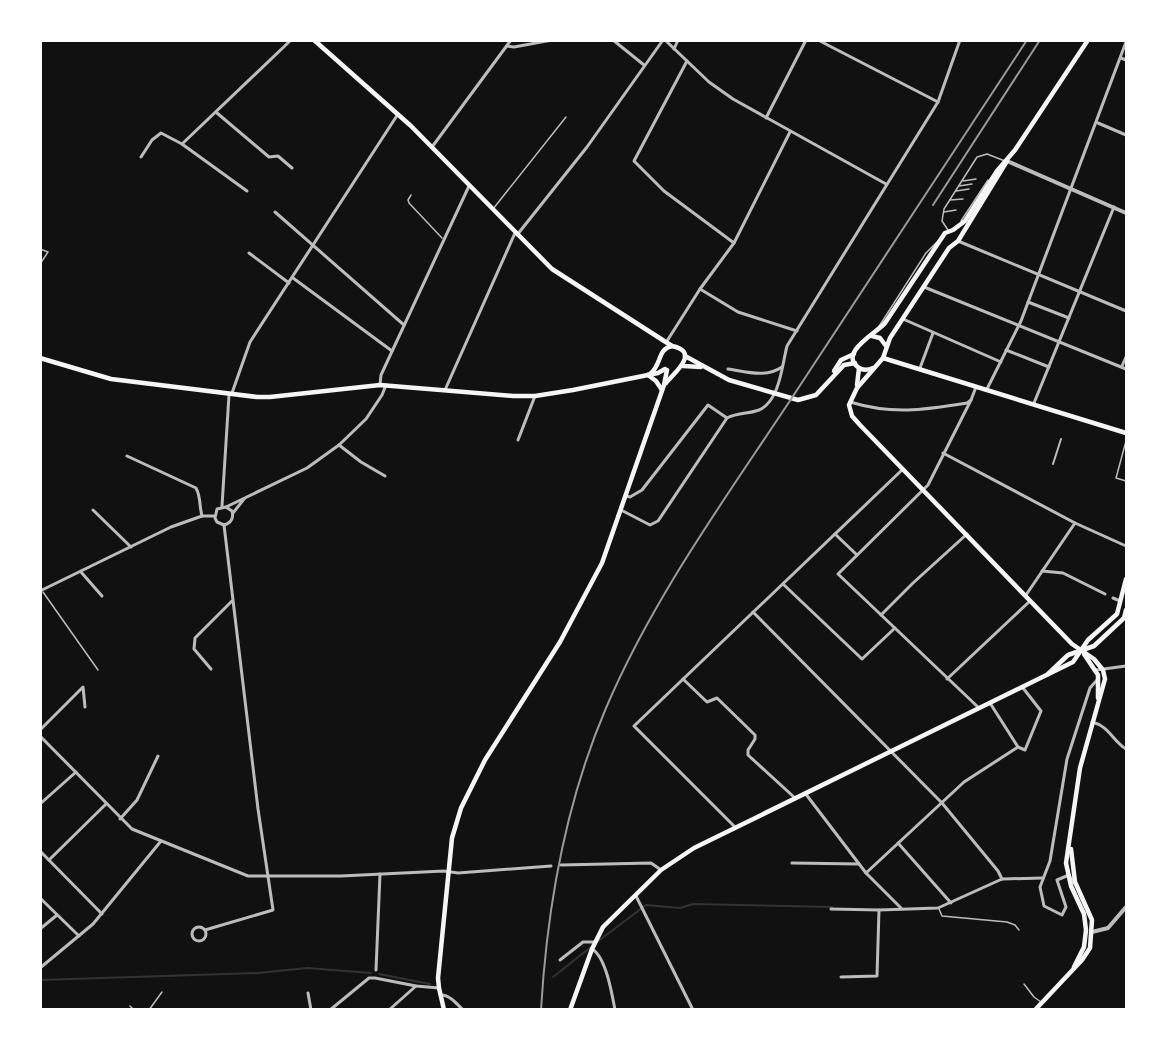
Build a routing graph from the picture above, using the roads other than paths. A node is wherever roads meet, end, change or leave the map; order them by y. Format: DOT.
graph roads {
  1 [pos="291,40"];
  2 [pos="314,40"];
  3 [pos="511,40"];
  4 [pos="552,40"];
  5 [pos="613,40"];
  6 [pos="664,40"];
  7 [pos="678,40"];
  8 [pos="806,40"];
  9 [pos="818,40"];
  10 [pos="1089,40"];
  11 [pos="960,41"];
  12 [pos="1126,42"];
  13 [pos="507,46"];
  14 [pos="674,49"];
  15 [pos="1121,58"];
  16 [pos="1126,60"];
  17 [pos="687,61"];
  18 [pos="644,65"];
  19 [pos="938,102"];
  20 [pos="217,112"];
  21 [pos="398,114"];
  22 [pos="566,117"];
  23 [pos="766,118"];
  24 [pos="1097,123"];
  25 [pos="790,132"];
  26 [pos="1126,135"];
  27 [pos="182,144"];
  28 [pos="432,147"];
  29 [pos="141,157"];
  30 [pos="1007,161"];
  31 [pos="292,168"];
  32 [pos="976,179"];
  33 [pos="962,181"];
  34 [pos="886,184"];
  35 [pos="972,184"];
  36 [pos="469,186"];
  37 [pos="958,186"];
  38 [pos="969,189"];
  39 [pos="1072,189"];
  40 [pos="247,191"];
  41 [pos="955,191"];
  42 [pos="411,195"];
  43 [pos="963,199"];
  44 [pos="949,201"];
  45 [pos="1114,207"];
  46 [pos="493,210"];
  47 [pos="956,210"];
  48 [pos="275,212"];
  49 [pos="943,212"];
  50 [pos="1126,213"];
  51 [pos="953,229"];
  52 [pos="516,234"];
  53 [pos="943,238"];
  54 [pos="443,239"];
  55 [pos="959,239"];
  56 [pos="734,243"];
  57 [pos="951,245"];
  58 [pos="313,246"];
  59 [pos="40,249"];
  60 [pos="249,254"];
  61 [pos="40,264"];
  62 [pos="1039,275"];
  63 [pos="293,278"];
  64 [pos="289,283"];
  65 [pos="924,287"];
  66 [pos="700,290"];
  67 [pos="1080,291"];
  68 [pos="1028,302"];
  69 [pos="1126,311"];
  70 [pos="1069,318"];
  71 [pos="903,319"];
  72 [pos="404,325"];
  73 [pos="1019,325"];
  74 [pos="797,331"];
  75 [pos="933,333"];
  76 [pos="870,336"];
  77 [pos="664,340"];
  78 [pos="1059,341"];
  79 [pos="672,346"];
  80 [pos="886,346"];
  81 [pos="664,349"];
  82 [pos="1006,350"];
  83 [pos="392,351"];
  84 [pos="854,354"];
  85 [pos="685,356"];
  86 [pos="1126,357"];
  87 [pos="40,358"];
  88 [pos="883,358"];
  89 [pos="660,361"];
  90 [pos="1001,362"];
  91 [pos="855,363"];
  92 [pos="683,366"];
  93 [pos="782,367"];
  94 [pos="1049,367"];
  95 [pos="705,368"];
  96 [pos="859,368"];
  97 [pos="873,368"];
  98 [pos="920,368"];
  99 [pos="1124,368"];
  100 [pos="728,369"];
  101 [pos="666,370"];
  102 [pos="676,371"];
  103 [pos="648,375"];
  104 [pos="826,384"];
  105 [pos="383,385"];
  106 [pos="977,385"];
  107 [pos="663,388"];
  108 [pos="857,388"];
  109 [pos="987,389"];
  110 [pos="445,390"];
  111 [pos="230,395"];
  112 [pos="534,396"];
  113 [pos="971,400"];
  114 [pos="849,402"];
  115 [pos="1034,403"];
  116 [pos="1069,414"];
  117 [pos="727,418"];
  118 [pos="1067,420"];
  119 [pos="1126,433"];
  120 [pos="1061,439"];
  121 [pos="518,440"];
  122 [pos="1126,441"];
  123 [pos="339,445"];
  124 [pos="943,453"];
  125 [pos="127,456"];
  126 [pos="1121,458"];
  127 [pos="1126,460"];
  128 [pos="1053,464"];
  129 [pos="903,469"];
  130 [pos="385,476"];
  131 [pos="1126,481"];
  132 [pos="923,490"];
  133 [pos="248,496"];
  134 [pos="625,496"];
  135 [pos="224,506"];
  136 [pos="93,510"];
  137 [pos="621,510"];
  138 [pos="233,514"];
  139 [pos="202,516"];
  140 [pos="214,516"];
  141 [pos="1075,523"];
  142 [pos="224,525"];
  143 [pos="835,534"];
  144 [pos="967,534"];
  145 [pos="1126,546"];
  146 [pos="131,547"];
  147 [pos="857,555"];
  148 [pos="1042,571"];
  149 [pos="81,572"];
  150 [pos="1126,579"];
  151 [pos="783,584"];
  152 [pos="41,591"];
  153 [pos="1105,594"];
  154 [pos="1026,595"];
  155 [pos="102,596"];
  156 [pos="1113,598"];
  157 [pos="1031,600"];
  158 [pos="232,601"];
  159 [pos="1120,601"];
  160 [pos="1126,610"];
  161 [pos="753,612"];
  162 [pos="882,615"];
  163 [pos="895,627"];
  164 [pos="1081,649"];
  165 [pos="1126,666"];
  166 [pos="211,669"];
  167 [pos="98,670"];
  168 [pos="1096,670"];
  169 [pos="1103,670"];
  170 [pos="1044,678"];
  171 [pos="683,679"];
  172 [pos="1099,679"];
  173 [pos="947,680"];
  174 [pos="1023,688"];
  175 [pos="1098,702"];
  176 [pos="990,703"];
  177 [pos="85,707"];
  178 [pos="979,708"];
  179 [pos="1092,722"];
  180 [pos="40,729"];
  181 [pos="40,736"];
  182 [pos="1018,747"];
  183 [pos="1126,749"];
  184 [pos="892,751"];
  185 [pos="158,756"];
  186 [pos="76,772"];
  187 [pos="805,793"];
  188 [pos="795,798"];
  189 [pos="942,803"];
  190 [pos="40,804"];
  191 [pos="106,804"];
  192 [pos="120,819"];
  193 [pos="735,827"];
  194 [pos="161,842"];
  195 [pos="898,843"];
  196 [pos="1070,843"];
  197 [pos="40,851"];
  198 [pos="48,860"];
  199 [pos="792,863"];
  200 [pos="859,864"];
  201 [pos="551,866"];
  202 [pos="561,866"];
  203 [pos="661,870"];
  204 [pos="449,872"];
  205 [pos="866,873"];
  206 [pos="380,874"];
  207 [pos="1068,875"];
  208 [pos="267,877"];
  209 [pos="1043,878"];
  210 [pos="1002,879"];
  211 [pos="1080,893"];
  212 [pos="635,895"];
  213 [pos="40,898"];
  214 [pos="951,903"];
  215 [pos="901,908"];
  216 [pos="938,908"];
  217 [pos="1126,908"];
  218 [pos="831,909"];
  219 [pos="879,910"];
  220 [pos="102,914"];
  221 [pos="57,915"];
  222 [pos="40,929"];
  223 [pos="205,930"];
  224 [pos="1019,930"];
  225 [pos="1092,932"];
  226 [pos="79,936"];
  227 [pos="595,942"];
  228 [pos="592,949"];
  229 [pos="560,960"];
  230 [pos="1074,967"];
  231 [pos="41,968"];
  232 [pos="376,970"];
  233 [pos="841,977"];
  234 [pos="1024,984"];
  235 [pos="416,986"];
  236 [pos="439,988"];
  237 [pos="162,992"];
  238 [pos="308,993"];
  239 [pos="441,995"];
  240 [pos="1042,1003"];
  241 [pos="130,1006"];
  242 [pos="134,1010"];
  243 [pos="149,1010"];
  244 [pos="311,1010"];
  245 [pos="330,1010"];
  246 [pos="389,1010"];
  247 [pos="444,1010"];
  248 [pos="463,1010"];
  249 [pos="570,1010"];
  250 [pos="615,1010"];
  251 [pos="693,1010"];
  252 [pos="1036,1010"];
  1 -- 20 [label="street"];
  2 -- 21 [label="main road"];
  3 -- 13 [label="street"];
  4 -- 13 [label="street"];
  5 -- 18 [label="street"];
  6 -- 14 [label="street"];
  6 -- 18 [label="street"];
  7 -- 14 [label="street"];
  8 -- 23 [label="street"];
  9 -- 19 [label="street"];
  10 -- 30 [label="main road"];
  11 -- 19 [label="street"];
  12 -- 15 [label="street"];
  13 -- 28 [label="street"];
  14 -- 17 [label="street"];
  15 -- 16 [label="street"];
  15 -- 24 [label="street"];
  17 -- 23 [label="street"];
  17 -- 56 [label="street"];
  18 -- 52 [label="street"];
  19 -- 34 [label="street"];
  20 -- 27 [label="street"];
  20 -- 31 [label="street"];
  21 -- 28 [label="main road"];
  21 -- 58 [label="street"];
  22 -- 46 [label="lane"];
  23 -- 25 [label="street"];
  24 -- 26 [label="street"];
  24 -- 39 [label="street"];
  25 -- 34 [label="street"];
  25 -- 56 [label="street"];
  27 -- 29 [label="street"];
  27 -- 40 [label="street"];
  28 -- 36 [label="main road"];
  30 -- 33 [label="lane"];
  30 -- 39 [label="street"];
  30 -- 51 [label="main road"];
  30 -- 55 [label="main road"];
  32 -- 33 [label="lane"];
  33 -- 37 [label="lane"];
  34 -- 74 [label="street"];
  35 -- 37 [label="lane"];
  36 -- 46 [label="main road"];
  36 -- 54 [label="street"];
  37 -- 41 [label="lane"];
  38 -- 41 [label="lane"];
  39 -- 45 [label="street"];
  39 -- 62 [label="street"];
  41 -- 44 [label="lane"];
  42 -- 54 [label="lane"];
  43 -- 44 [label="lane"];
  44 -- 49 [label="lane"];
  45 -- 50 [label="street"];
  45 -- 67 [label="street"];
  46 -- 52 [label="main road"];
  47 -- 49 [label="lane"];
  48 -- 58 [label="street"];
  49 -- 51 [label="lane"];
  51 -- 53 [label="main road"];
  51 -- 55 [label="main road"];
  52 -- 77 [label="main road"];
  52 -- 110 [label="street"];
  53 -- 57 [label="main road"];
  53 -- 76 [label="main road"];
  54 -- 72 [label="street"];
  55 -- 57 [label="main road"];
  55 -- 62 [label="street"];
  56 -- 66 [label="street"];
  57 -- 65 [label="main road"];
  58 -- 63 [label="street"];
  58 -- 72 [label="street"];
  59 -- 61 [label="lane"];
  60 -- 64 [label="street"];
  62 -- 67 [label="street"];
  62 -- 68 [label="street"];
  63 -- 64 [label="street"];
  63 -- 83 [label="street"];
  64 -- 111 [label="street"];
  65 -- 71 [label="main road"];
  65 -- 73 [label="street"];
  66 -- 74 [label="street"];
  66 -- 77 [label="street"];
  67 -- 69 [label="street"];
  67 -- 70 [label="street"];
  68 -- 70 [label="street"];
  68 -- 73 [label="street"];
  70 -- 78 [label="street"];
  71 -- 75 [label="street"];
  71 -- 80 [label="main road"];
  72 -- 83 [label="street"];
  73 -- 78 [label="street"];
  73 -- 82 [label="street"];
  74 -- 93 [label="street"];
  75 -- 90 [label="street"];
  75 -- 98 [label="street"];
  76 -- 80 [label="main road"];
  76 -- 84 [label="main road"];
  77 -- 79 [label="main road"];
  77 -- 81 [label="main road"];
  78 -- 94 [label="street"];
  78 -- 99 [label="street"];
  79 -- 81 [label="main road"];
  79 -- 85 [label="main road"];
  80 -- 88 [label="main road"];
  81 -- 89 [label="main road"];
  82 -- 90 [label="street"];
  82 -- 94 [label="street"];
  83 -- 105 [label="street"];
  84 -- 91 [label="main road"];
  84 -- 104 [label="main road"];
  85 -- 92 [label="main road"];
  85 -- 95 [label="main road"];
  86 -- 99 [label="street"];
  87 -- 111 [label="main road"];
  88 -- 97 [label="main road"];
  88 -- 98 [label="main road"];
  89 -- 101 [label="main road"];
  89 -- 103 [label="main road"];
  90 -- 109 [label="street"];
  91 -- 96 [label="main road"];
  91 -- 104 [label="main road"];
  92 -- 95 [label="main road"];
  92 -- 102 [label="main road"];
  93 -- 100 [label="street"];
  93 -- 117 [label="street"];
  94 -- 115 [label="street"];
  95 -- 104 [label="main road"];
  96 -- 97 [label="main road"];
  96 -- 108 [label="main road"];
  97 -- 108 [label="main road"];
  98 -- 106 [label="main road"];
  101 -- 102 [label="main road"];
  101 -- 103 [label="main road"];
  101 -- 107 [label="main road"];
  102 -- 107 [label="main road"];
  103 -- 107 [label="main road"];
  103 -- 112 [label="main road"];
  105 -- 110 [label="main road"];
  105 -- 111 [label="main road"];
  105 -- 123 [label="street"];
  106 -- 109 [label="main road"];
  106 -- 113 [label="street"];
  107 -- 134 [label="main road"];
  108 -- 114 [label="main road"];
  109 -- 115 [label="main road"];
  110 -- 112 [label="main road"];
  111 -- 135 [label="street"];
  112 -- 121 [label="street"];
  113 -- 114 [label="street"];
  113 -- 124 [label="street"];
  114 -- 129 [label="main road"];
  115 -- 116 [label="main road"];
  116 -- 118 [label="street"];
  116 -- 119 [label="main road"];
  117 -- 134 [label="street"];
  117 -- 137 [label="street"];
  120 -- 128 [label="street"];
  122 -- 126 [label="lane"];
  123 -- 130 [label="street"];
  123 -- 133 [label="street"];
  124 -- 132 [label="street"];
  124 -- 141 [label="street"];
  125 -- 139 [label="street"];
  126 -- 127 [label="lane"];
  126 -- 131 [label="lane"];
  129 -- 132 [label="main road"];
  129 -- 143 [label="street"];
  132 -- 144 [label="main road"];
  132 -- 147 [label="street"];
  133 -- 135 [label="street"];
  133 -- 138 [label="street"];
  134 -- 137 [label="main road"];
  135 -- 138 [label="street"];
  135 -- 140 [label="street"];
  136 -- 146 [label="street"];
  137 -- 204 [label="main road"];
  138 -- 142 [label="street"];
  139 -- 140 [label="street"];
  139 -- 146 [label="street"];
  140 -- 142 [label="street"];
  141 -- 145 [label="street"];
  141 -- 148 [label="street"];
  142 -- 158 [label="street"];
  143 -- 147 [label="street"];
  143 -- 151 [label="street"];
  144 -- 154 [label="main road"];
  144 -- 162 [label="street"];
  146 -- 149 [label="street"];
  147 -- 162 [label="street"];
  148 -- 153 [label="street"];
  148 -- 154 [label="street"];
  149 -- 152 [label="street"];
  149 -- 155 [label="street"];
  150 -- 159 [label="main road"];
  151 -- 161 [label="street"];
  151 -- 163 [label="street"];
  152 -- 167 [label="lane"];
  154 -- 157 [label="main road"];
  156 -- 159 [label="street"];
  157 -- 164 [label="main road"];
  157 -- 173 [label="street"];
  158 -- 166 [label="street"];
  158 -- 208 [label="street"];
  159 -- 164 [label="main road"];
  160 -- 164 [label="main road"];
  161 -- 171 [label="street"];
  161 -- 184 [label="street"];
  162 -- 163 [label="street"];
  163 -- 173 [label="street"];
  164 -- 168 [label="main road"];
  164 -- 169 [label="main road"];
  164 -- 170 [label="main road"];
  164 -- 170 [label="main road"];
  165 -- 169 [label="street"];
  168 -- 169 [label="street"];
  168 -- 172 [label="main road"];
  169 -- 175 [label="main road"];
  170 -- 174 [label="main road"];
  171 -- 188 [label="street"];
  171 -- 193 [label="street"];
  172 -- 175 [label="main road"];
  172 -- 209 [label="street"];
  173 -- 178 [label="street"];
  174 -- 176 [label="main road"];
  174 -- 182 [label="street"];
  175 -- 179 [label="main road"];
  176 -- 178 [label="main road"];
  176 -- 182 [label="street"];
  177 -- 180 [label="street"];
  178 -- 184 [label="main road"];
  179 -- 183 [label="street"];
  179 -- 196 [label="main road"];
  181 -- 186 [label="street"];
  182 -- 189 [label="street"];
  184 -- 187 [label="main road"];
  184 -- 189 [label="street"];
  185 -- 192 [label="street"];
  186 -- 190 [label="street"];
  186 -- 191 [label="street"];
  187 -- 188 [label="main road"];
  187 -- 200 [label="street"];
  188 -- 193 [label="main road"];
  189 -- 195 [label="street"];
  189 -- 210 [label="street"];
  191 -- 192 [label="street"];
  191 -- 198 [label="street"];
  192 -- 194 [label="street"];
  193 -- 203 [label="main road"];
  194 -- 208 [label="street"];
  194 -- 220 [label="street"];
  195 -- 205 [label="street"];
  195 -- 214 [label="street"];
  196 -- 207 [label="main road"];
  196 -- 211 [label="main road"];
  197 -- 198 [label="street"];
  198 -- 220 [label="street"];
  199 -- 200 [label="street"];
  200 -- 205 [label="street"];
  201 -- 204 [label="street"];
  202 -- 203 [label="street"];
  203 -- 212 [label="main road"];
  204 -- 206 [label="street"];
  204 -- 236 [label="main road"];
  205 -- 215 [label="street"];
  206 -- 208 [label="street"];
  206 -- 232 [label="street"];
  207 -- 209 [label="street"];
  207 -- 211 [label="street"];
  207 -- 230 [label="main road"];
  208 -- 223 [label="street"];
  209 -- 210 [label="street"];
  210 -- 214 [label="street"];
  211 -- 225 [label="main road"];
  212 -- 227 [label="main road"];
  212 -- 251 [label="street"];
  213 -- 221 [label="street"];
  214 -- 216 [label="street"];
  215 -- 216 [label="street"];
  215 -- 219 [label="street"];
  216 -- 224 [label="lane"];
  217 -- 225 [label="street"];
  218 -- 219 [label="street"];
  219 -- 233 [label="street"];
  220 -- 226 [label="street"];
  221 -- 222 [label="street"];
  221 -- 226 [label="street"];
  223 -- 223 [label="street"];
  225 -- 230 [label="main road"];
  226 -- 231 [label="street"];
  227 -- 228 [label="main road"];
  227 -- 229 [label="street"];
  228 -- 249 [label="main road"];
  228 -- 250 [label="street"];
  230 -- 240 [label="main road"];
  234 -- 240 [label="lane"];
  235 -- 236 [label="street"];
  235 -- 245 [label="street"];
  235 -- 246 [label="street"];
  236 -- 239 [label="main road"];
  237 -- 243 [label="lane"];
  238 -- 244 [label="street"];
  239 -- 247 [label="main road"];
  239 -- 248 [label="street"];
  240 -- 252 [label="main road"];
  241 -- 242 [label="lane"];
}
